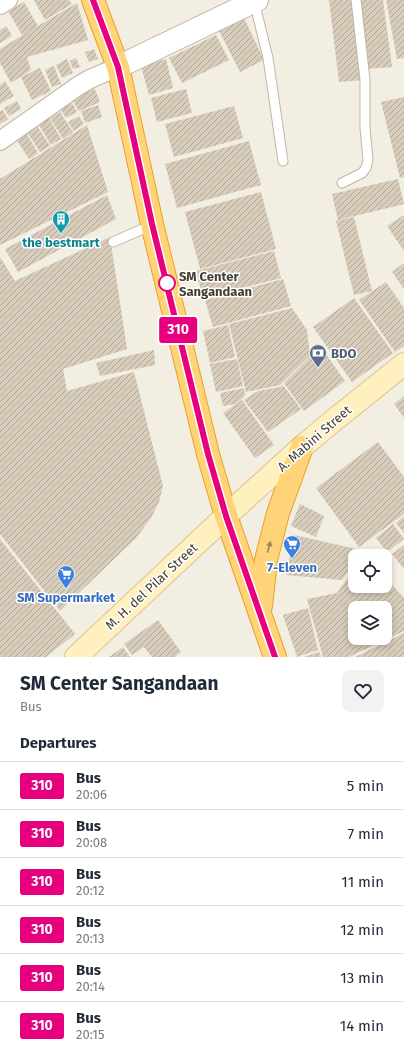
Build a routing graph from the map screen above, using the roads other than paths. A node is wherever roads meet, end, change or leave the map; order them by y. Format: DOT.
graph roads {
  1 [pos="8,0"];
  2 [pos="93,0"];
  3 [pos="356,0"];
  4 [pos="256,1"];
  5 [pos="0,5"];
  6 [pos="118,67"];
  7 [pos="0,142"];
  8 [pos="283,162"];
  9 [pos="342,183"];
  10 [pos="152,224"];
  11 [pos="113,242"];
  12 [pos="404,364"];
  13 [pos="302,447"];
  14 [pos="226,516"];
  15 [pos="260,613"];
  16 [pos="76,657"];
  17 [pos="275,657"];
  1 -- 5 [label="street"];
  2 -- 6 [label="highway"];
  3 -- 9 [label="lane"];
  4 -- 6 [label="street"];
  4 -- 8 [label="lane"];
  6 -- 7 [label="street"];
  6 -- 10 [label="highway"];
  10 -- 11 [label="lane"];
  10 -- 14 [label="highway"];
  12 -- 13 [label="main road, A. Mabini Street"];
  13 -- 14 [label="main road, A. Mabini Street"];
  15 -- 13 [label="highway, one-way"];
  14 -- 15 [label="highway"];
  14 -- 16 [label="main road, M. H. del Pilar Street"];
  15 -- 17 [label="highway"];
}
